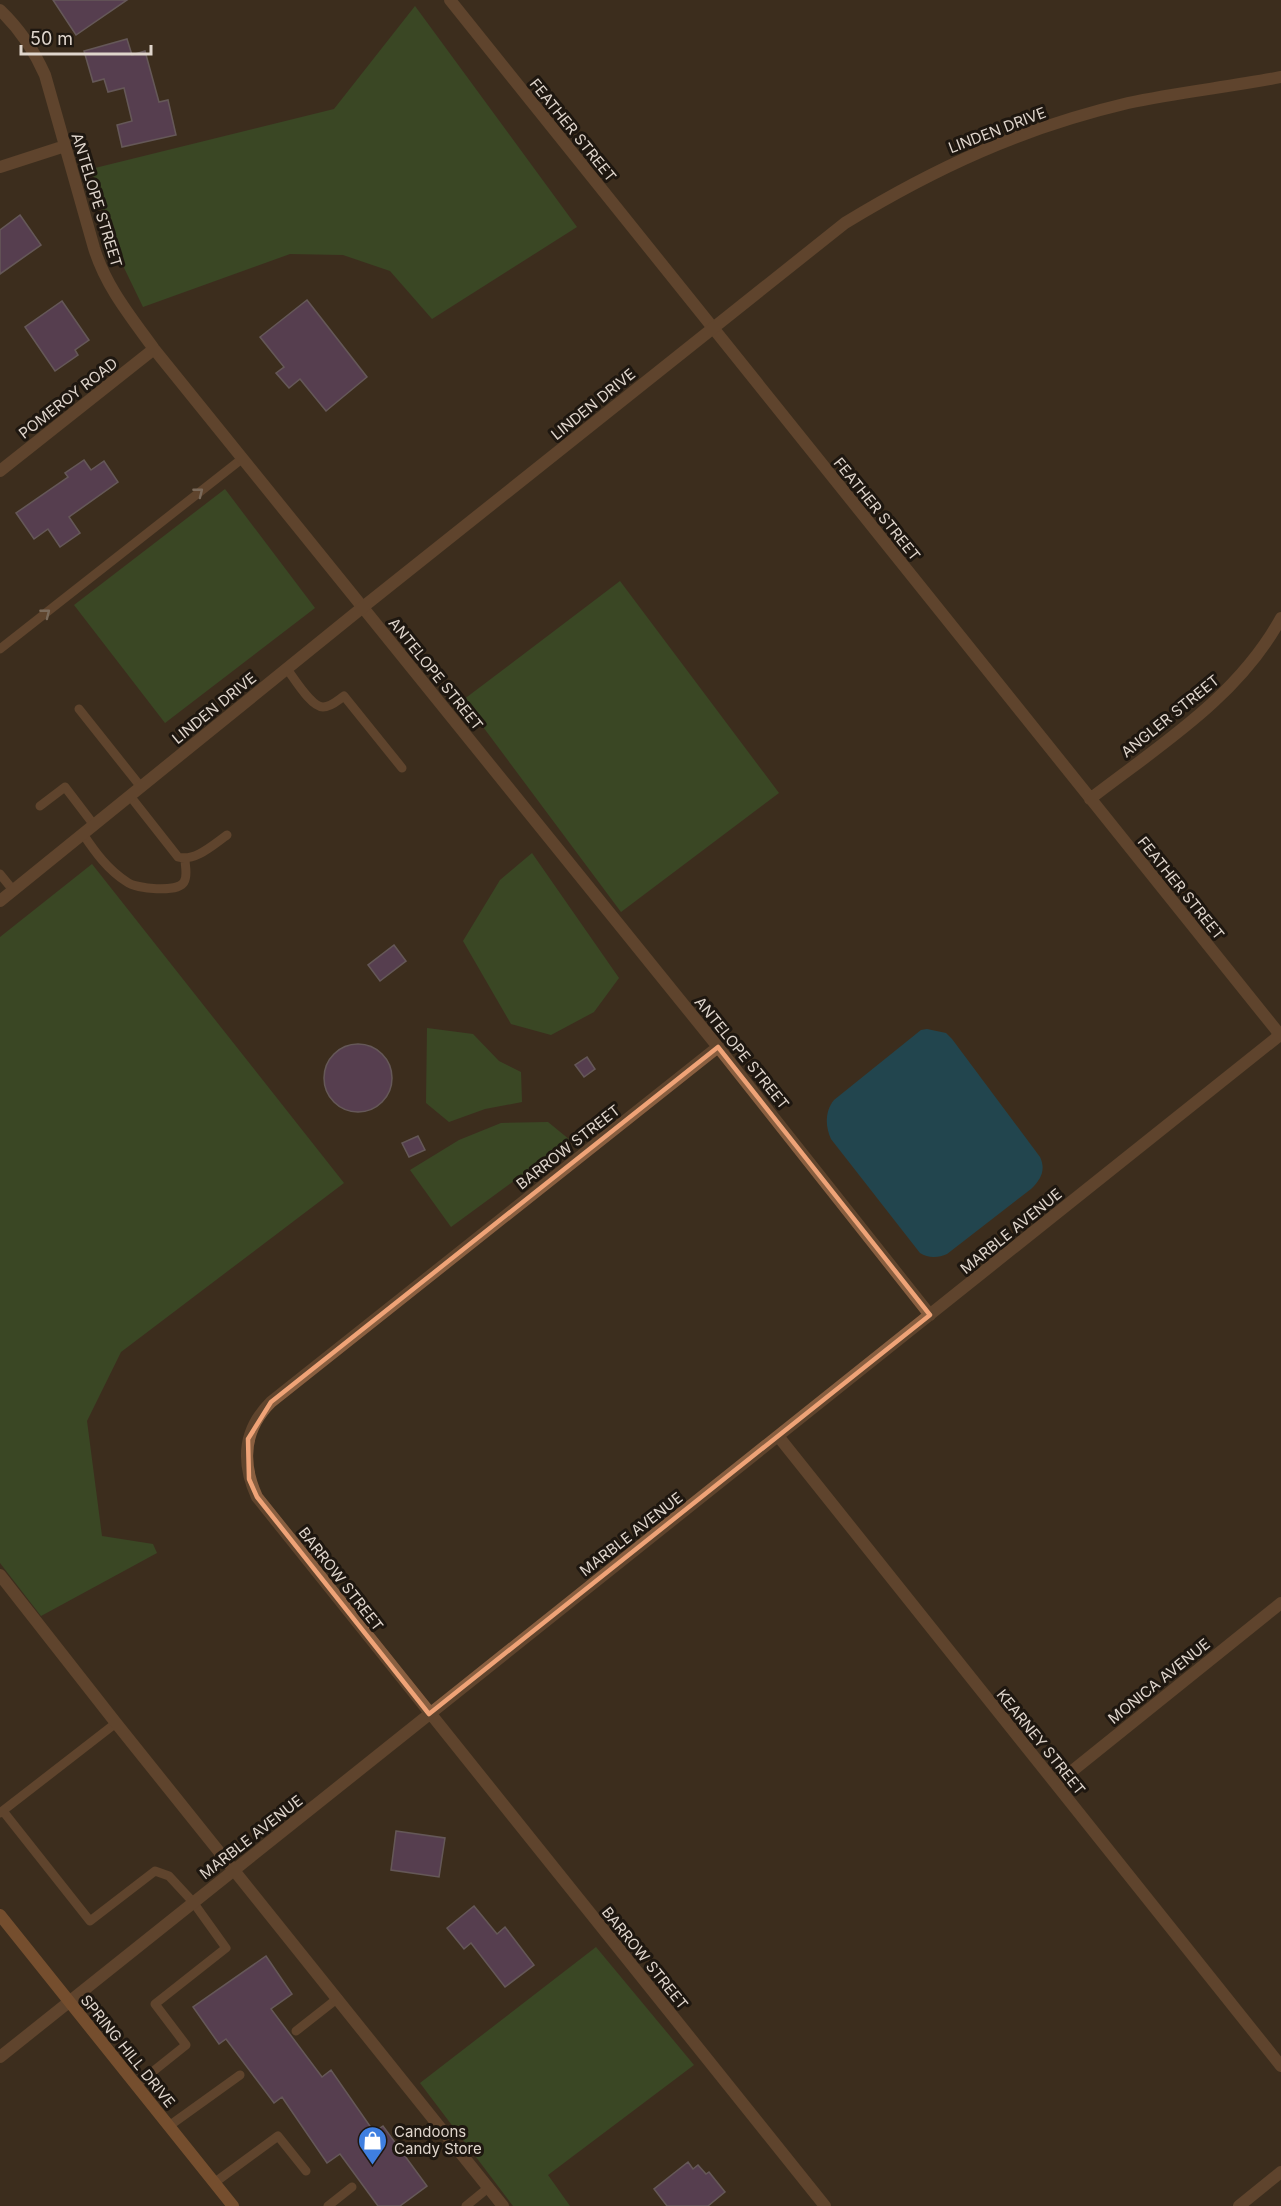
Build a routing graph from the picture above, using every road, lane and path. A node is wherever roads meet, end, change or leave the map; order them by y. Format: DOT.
graph roads {
  1 [pos="450,0"];
  2 [pos="0,10"];
  3 [pos="1281,78"];
  4 [pos="65,146"];
  5 [pos="0,167"];
  6 [pos="712,327"];
  7 [pos="154,349"];
  8 [pos="243,458"];
  9 [pos="0,471"];
  10 [pos="363,608"];
  11 [pos="1281,618"];
  12 [pos="0,649"];
  13 [pos="287,669"];
  14 [pos="79,709"];
  15 [pos="402,768"];
  16 [pos="141,787"];
  17 [pos="130,796"];
  18 [pos="1090,799"];
  19 [pos="40,806"];
  20 [pos="94,825"];
  21 [pos="83,834"];
  22 [pos="227,835"];
  23 [pos="185,859"];
  24 [pos="0,874"];
  25 [pos="13,890"];
  26 [pos="0,901"];
  27 [pos="1280,1036"];
  28 [pos="718,1047"];
  29 [pos="930,1314"];
  30 [pos="778,1436"];
  31 [pos="0,1575"];
  32 [pos="1281,1603"];
  33 [pos="429,1714"];
  34 [pos="116,1724"];
  35 [pos="1056,1784"];
  36 [pos="2,1812"];
  37 [pos="235,1870"];
  38 [pos="193,1902"];
  39 [pos="1,1918"];
  40 [pos="338,1998"];
  41 [pos="69,2000"];
  42 [pos="296,2031"];
  43 [pos="0,2057"];
  44 [pos="1281,2066"];
  45 [pos="240,2075"];
  46 [pos="136,2085"];
  47 [pos="169,2126"];
  48 [pos="306,2171"];
  49 [pos="1281,2172"];
  50 [pos="214,2183"];
  51 [pos="352,2187"];
  52 [pos="488,2188"];
  53 [pos="233,2206"];
  54 [pos="328,2206"];
  55 [pos="466,2206"];
  56 [pos="503,2206"];
  57 [pos="825,2206"];
  58 [pos="1239,2206"];
  1 -- 6 [label="street, FEATHER STREET"];
  2 -- 4 [label="street, ANTELOPE STREET"];
  3 -- 6 [label="street, LINDEN DRIVE"];
  4 -- 5 [label="street"];
  4 -- 7 [label="street, ANTELOPE STREET"];
  6 -- 10 [label="street, LINDEN DRIVE"];
  6 -- 18 [label="street, FEATHER STREET"];
  7 -- 8 [label="street, ANTELOPE STREET"];
  7 -- 9 [label="street, POMEROY ROAD"];
  8 -- 10 [label="street, ANTELOPE STREET"];
  12 -- 8 [label="lane, one-way"];
  10 -- 13 [label="street, LINDEN DRIVE"];
  10 -- 28 [label="street, ANTELOPE STREET"];
  11 -- 18 [label="street, ANGLER STREET"];
  13 -- 15 [label="lane"];
  13 -- 16 [label="street, LINDEN DRIVE"];
  14 -- 16 [label="lane"];
  16 -- 17 [label="street, LINDEN DRIVE"];
  17 -- 20 [label="street, LINDEN DRIVE"];
  17 -- 23 [label="lane"];
  18 -- 27 [label="street, FEATHER STREET"];
  19 -- 20 [label="lane"];
  20 -- 21 [label="street, LINDEN DRIVE"];
  21 -- 23 [label="lane"];
  21 -- 25 [label="street, LINDEN DRIVE"];
  22 -- 23 [label="lane"];
  24 -- 25 [label="lane"];
  25 -- 26 [label="street, LINDEN DRIVE"];
  27 -- 29 [label="street, MARBLE AVENUE"];
  28 -- 29 [label="street, ANTELOPE STREET"];
  28 -- 33 [label="street, BARROW STREET"];
  29 -- 30 [label="street, MARBLE AVENUE"];
  30 -- 33 [label="street, MARBLE AVENUE"];
  30 -- 35 [label="street, KEARNEY STREET"];
  31 -- 34 [label="street"];
  32 -- 35 [label="street, MONICA AVENUE"];
  33 -- 37 [label="street, MARBLE AVENUE"];
  33 -- 57 [label="street, BARROW STREET"];
  34 -- 36 [label="lane"];
  34 -- 37 [label="street"];
  35 -- 44 [label="street, KEARNEY STREET"];
  36 -- 38 [label="lane"];
  37 -- 38 [label="street, MARBLE AVENUE"];
  37 -- 40 [label="street"];
  38 -- 41 [label="street, MARBLE AVENUE"];
  38 -- 46 [label="lane"];
  39 -- 41 [label="main road, SPRING HILL DRIVE"];
  40 -- 42 [label="lane"];
  40 -- 52 [label="street"];
  41 -- 43 [label="street, MARBLE AVENUE"];
  41 -- 46 [label="main road, SPRING HILL DRIVE"];
  45 -- 47 [label="lane"];
  46 -- 47 [label="main road, SPRING HILL DRIVE"];
  47 -- 50 [label="main road, SPRING HILL DRIVE"];
  48 -- 50 [label="lane"];
  49 -- 58 [label="street"];
  50 -- 53 [label="main road, SPRING HILL DRIVE"];
  51 -- 54 [label="lane"];
  52 -- 55 [label="lane"];
  52 -- 56 [label="street"];
}
